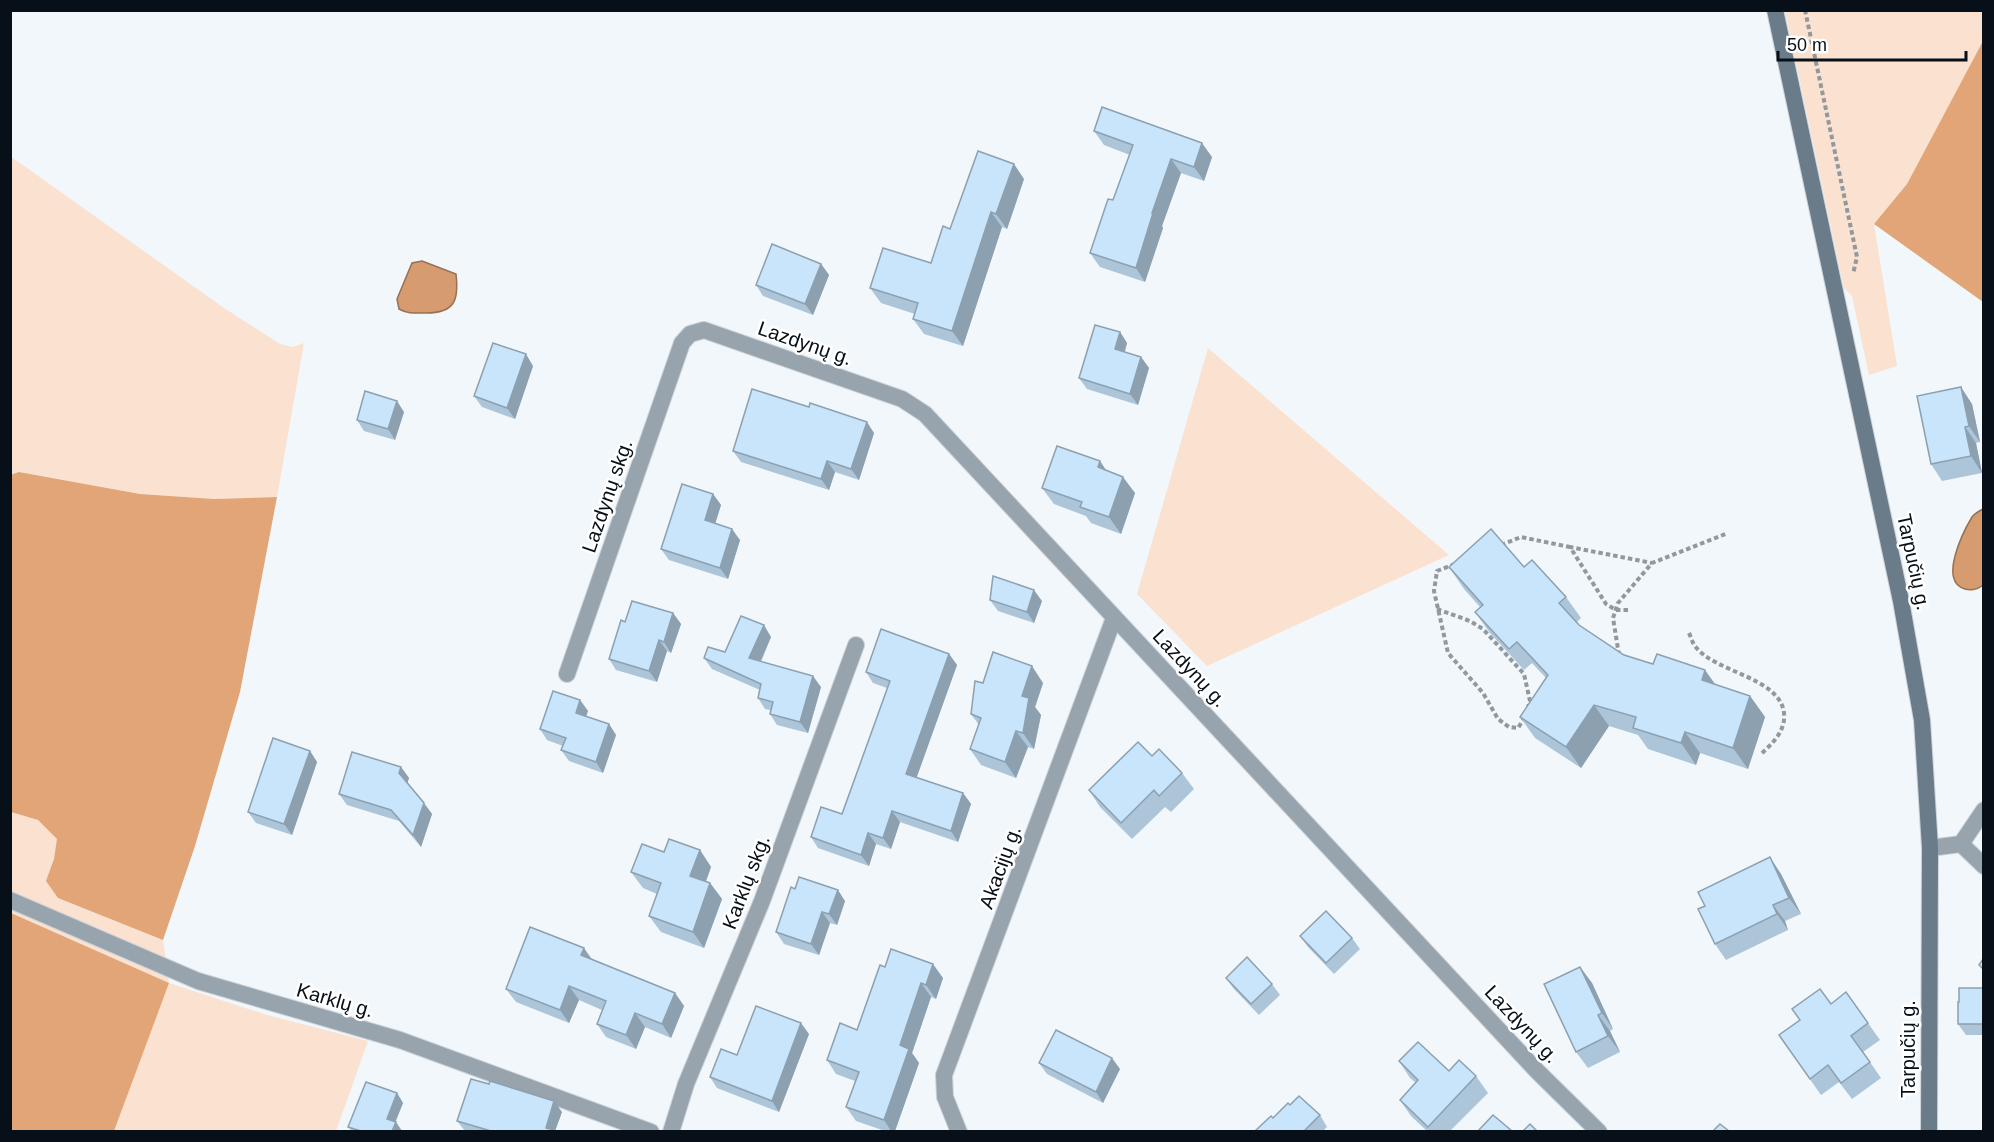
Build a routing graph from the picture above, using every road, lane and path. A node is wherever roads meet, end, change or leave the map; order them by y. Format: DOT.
graph roads {
  1 [pos="1774,10"];
  2 [pos="1805,10"];
  3 [pos="1852,277"];
  4 [pos="690,334"];
  5 [pos="1728,533"];
  6 [pos="1498,546"];
  7 [pos="1569,547"];
  8 [pos="1457,562"];
  9 [pos="1652,563"];
  10 [pos="1437,609"];
  11 [pos="1616,610"];
  12 [pos="1628,610"];
  13 [pos="1114,618"];
  14 [pos="1689,633"];
  15 [pos="856,645"];
  16 [pos="1619,657"];
  17 [pos="567,674"];
  18 [pos="1760,755"];
  19 [pos="1983,810"];
  20 [pos="1961,844"];
  21 [pos="1930,848"];
  22 [pos="1983,866"];
  23 [pos="10,900"];
  24 [pos="651,1131"];
  25 [pos="671,1131"];
  26 [pos="959,1131"];
  27 [pos="1599,1131"];
  28 [pos="1929,1131"];
  1 -- 21 [label="main road, Tarpučių g."];
  2 -- 3 [label="path"];
  4 -- 13 [label="street, Lazdynų g."];
  4 -- 17 [label="street, Lazdynų skg."];
  5 -- 9 [label="path"];
  6 -- 7 [label="path"];
  7 -- 9 [label="path"];
  7 -- 11 [label="path"];
  8 -- 10 [label="path"];
  9 -- 11 [label="path"];
  10 -- 10 [label="path"];
  11 -- 12 [label="path"];
  11 -- 16 [label="path"];
  13 -- 26 [label="street, Akacijų g."];
  13 -- 27 [label="street, Lazdynų g."];
  14 -- 18 [label="path"];
  15 -- 25 [label="street, Karklų skg."];
  19 -- 20 [label="street"];
  20 -- 21 [label="street"];
  20 -- 22 [label="street"];
  21 -- 28 [label="main road, Tarpučių g."];
  23 -- 24 [label="street, Karklų g."];
}
